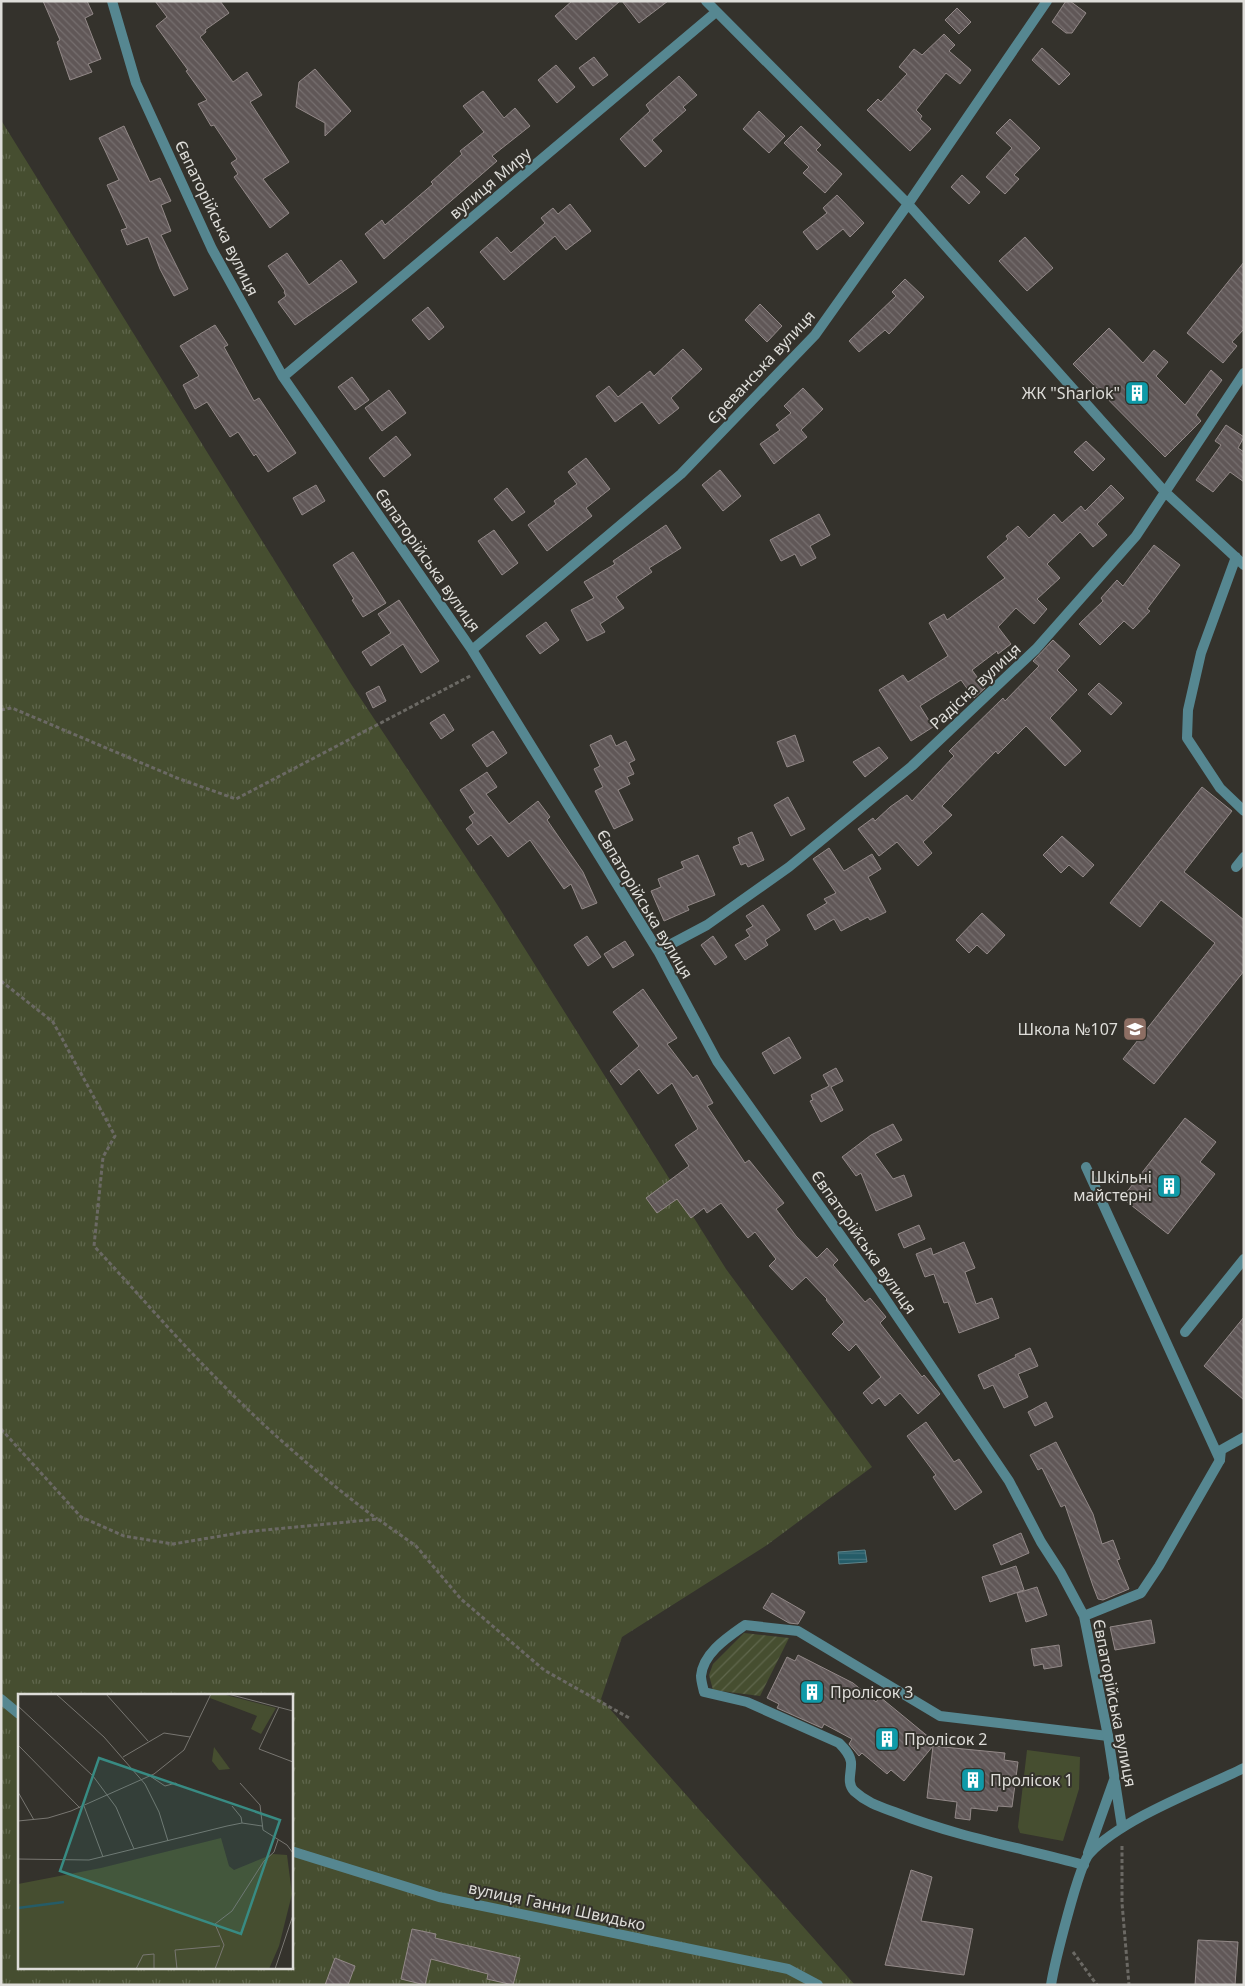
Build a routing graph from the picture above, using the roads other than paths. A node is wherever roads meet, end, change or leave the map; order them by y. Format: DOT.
graph roads {
  1 [pos="112,1"];
  2 [pos="706,1"];
  3 [pos="1047,1"];
  4 [pos="716,12"];
  5 [pos="908,204"];
  6 [pos="1244,372"];
  7 [pos="283,377"];
  8 [pos="1165,492"];
  9 [pos="1236,557"];
  10 [pos="1244,565"];
  11 [pos="472,650"];
  12 [pos="1244,811"];
  13 [pos="1244,857"];
  14 [pos="1236,867"];
  15 [pos="658,951"];
  16 [pos="1086,1168"];
  17 [pos="1244,1259"];
  18 [pos="1185,1332"];
  19 [pos="1244,1437"];
  20 [pos="1220,1460"];
  21 [pos="1084,1616"];
  22 [pos="1,1700"];
  23 [pos="18,1713"];
  24 [pos="1108,1736"];
  25 [pos="1244,1768"];
  26 [pos="1114,1779"];
  27 [pos="1122,1827"];
  28 [pos="292,1850"];
  29 [pos="1088,1854"];
  30 [pos="1084,1865"];
  31 [pos="818,1985"];
  32 [pos="1052,1985"];
  1 -- 7 [label="street, Євпаторійська вулиця"];
  2 -- 4 [label="street"];
  3 -- 5 [label="street, Єреванська вулиця"];
  4 -- 5 [label="street"];
  4 -- 7 [label="street, вулиця Миру"];
  5 -- 8 [label="street"];
  5 -- 11 [label="street, Єреванська вулиця"];
  6 -- 8 [label="street, Радісна вулиця"];
  7 -- 11 [label="street, Євпаторійська вулиця"];
  8 -- 9 [label="street"];
  8 -- 15 [label="street, Радісна вулиця"];
  9 -- 10 [label="street"];
  9 -- 12 [label="street"];
  11 -- 15 [label="street, Євпаторійська вулиця"];
  13 -- 14 [label="street"];
  15 -- 21 [label="street, Євпаторійська вулиця"];
  16 -- 20 [label="street"];
  17 -- 18 [label="street"];
  19 -- 20 [label="street"];
  20 -- 21 [label="street"];
  21 -- 24 [label="street, Євпаторійська вулиця"];
  22 -- 23 [label="street"];
  24 -- 26 [label="street, Євпаторійська вулиця"];
  24 -- 30 [label="street"];
  25 -- 27 [label="street"];
  26 -- 27 [label="street, Євпаторійська вулиця"];
  26 -- 29 [label="street"];
  27 -- 29 [label="street"];
  28 -- 31 [label="street, вулиця Ганни Швидько"];
  29 -- 30 [label="street"];
  30 -- 32 [label="street"];
}
